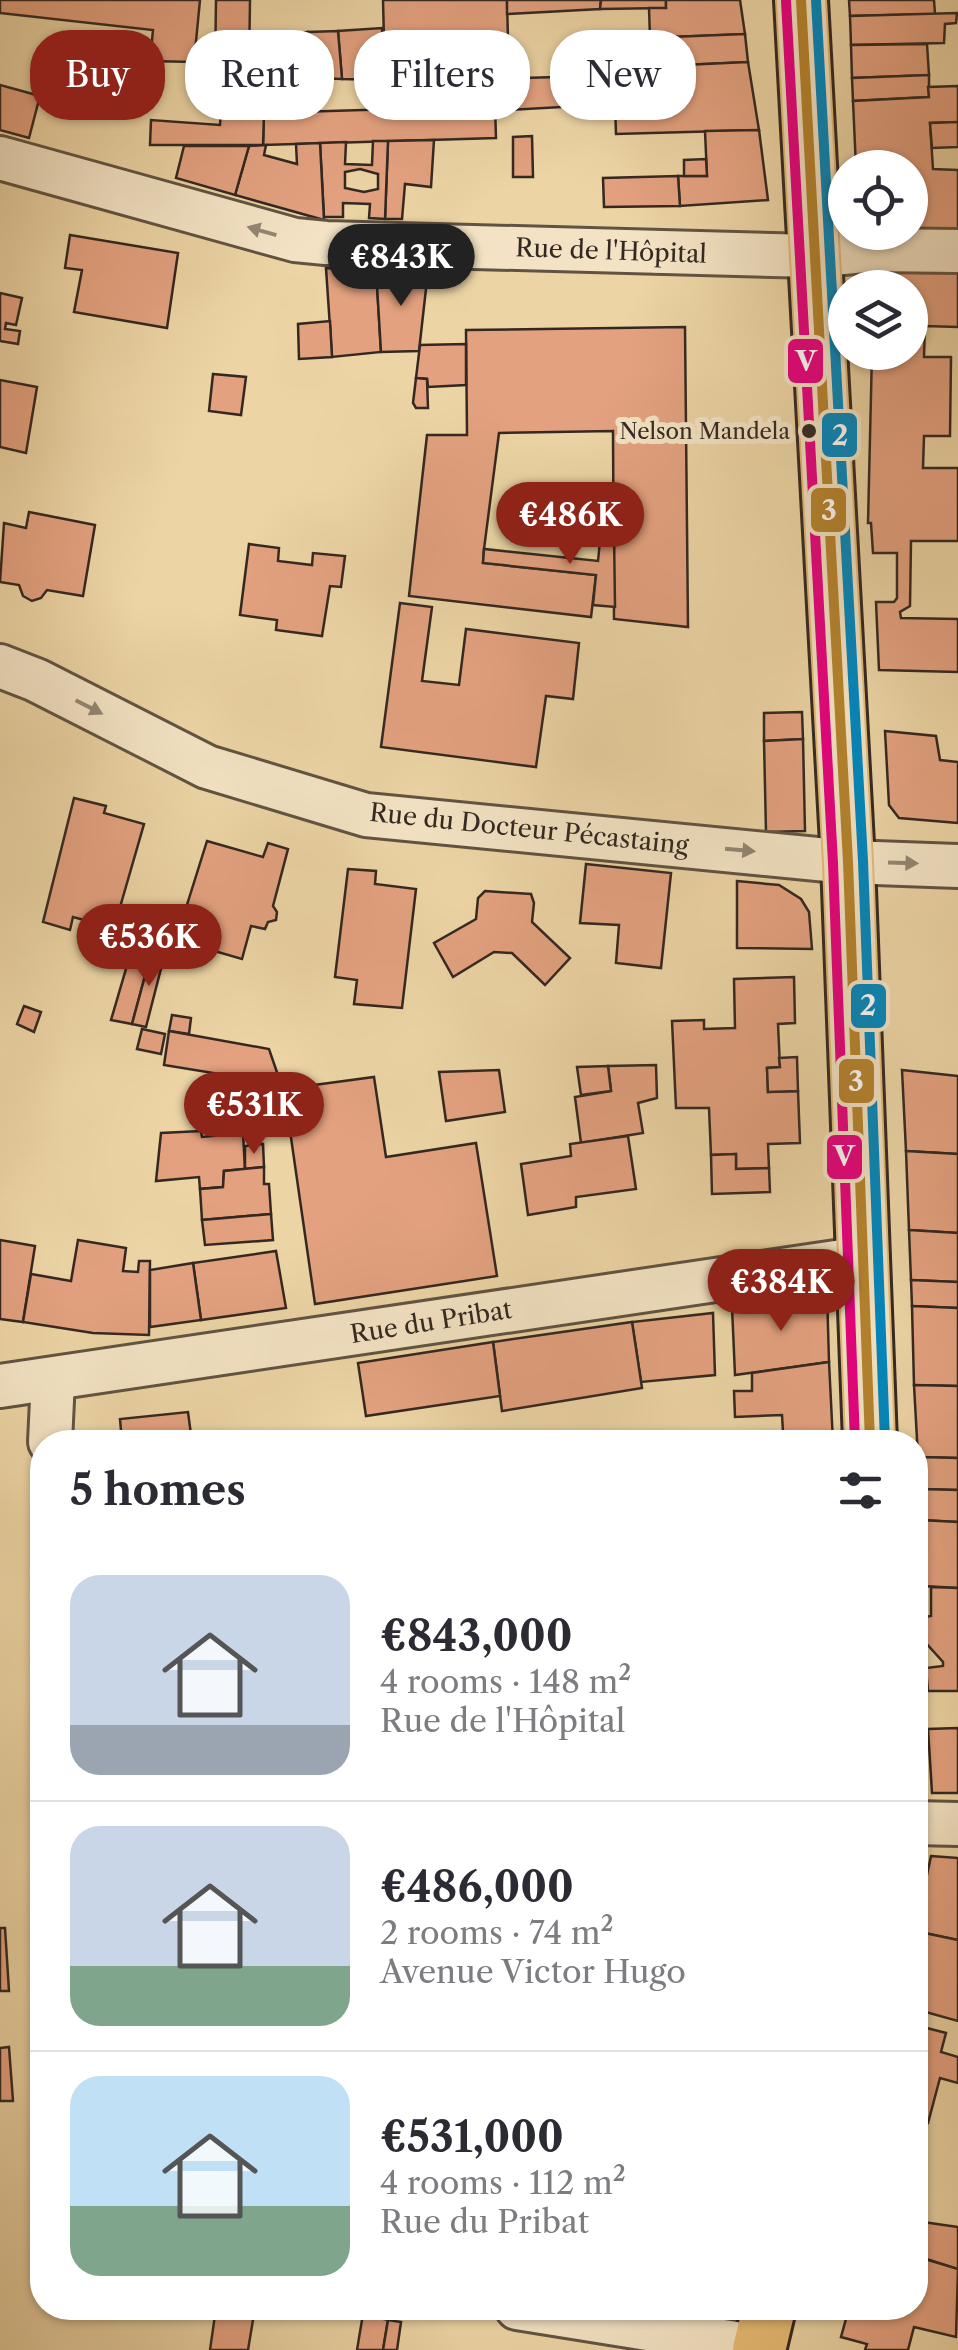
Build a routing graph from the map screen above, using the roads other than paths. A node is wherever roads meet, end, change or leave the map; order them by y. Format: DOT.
graph roads {
  1 [pos="801,0"];
  2 [pos="0,158"];
  3 [pos="958,252"];
  4 [pos="813,256"];
  5 [pos="0,666"];
  6 [pos="848,862"];
  7 [pos="958,866"];
  8 [pos="863,1258"];
  9 [pos="53,1379"];
  10 [pos="0,1386"];
  11 [pos="51,1430"];
  12 [pos="870,1430"];
  13 [pos="928,1823"];
  14 [pos="958,1824"];
  15 [pos="626,2320"];
  16 [pos="763,2335"];
  1 -- 4 [label="main road"];
  4 -- 2 [label="street, Rue de l'Hôpital, one-way"];
  3 -- 4 [label="street, Rue de l'Hôpital"];
  4 -- 6 [label="main road"];
  5 -- 6 [label="street, Rue du Docteur Pécastaing, one-way"];
  6 -- 7 [label="street, Rue du Docteur Pécastaing, one-way"];
  6 -- 8 [label="main road"];
  8 -- 9 [label="street, Rue du Pribat"];
  8 -- 12 [label="main road"];
  9 -- 10 [label="street, Rue du Pribat"];
  9 -- 11 [label="street"];
  13 -- 14 [label="street"];
  15 -- 16 [label="street"];
}
